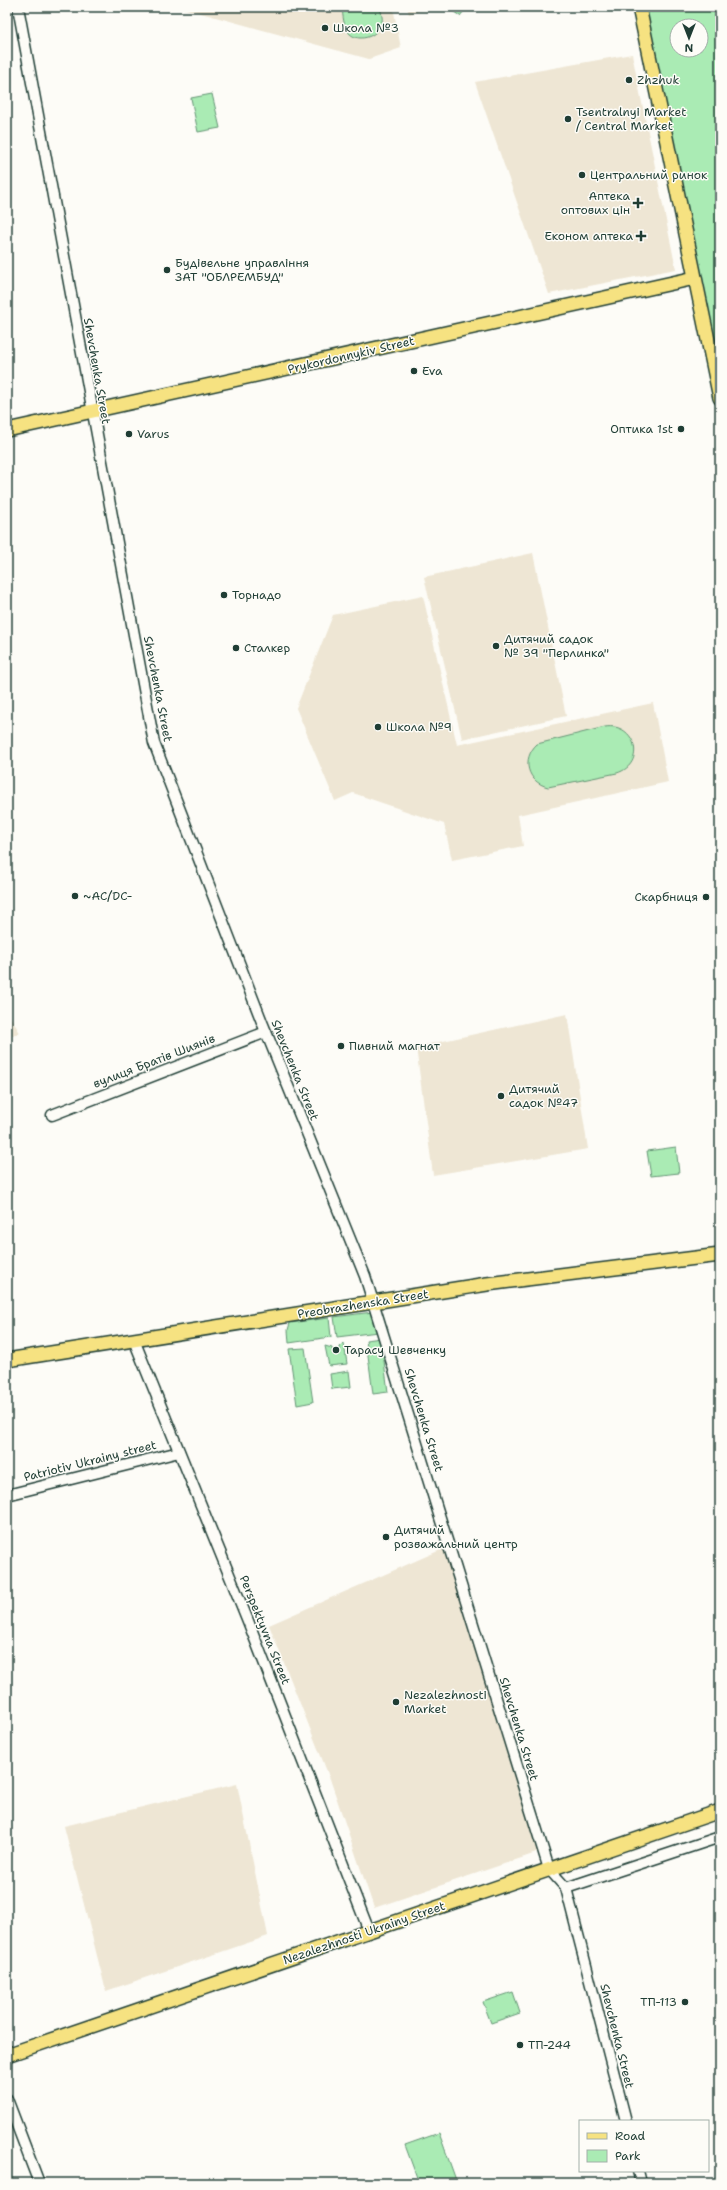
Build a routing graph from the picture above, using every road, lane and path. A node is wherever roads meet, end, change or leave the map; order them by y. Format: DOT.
graph roads {
  1 [pos="18,7"];
  2 [pos="639,7"];
  3 [pos="695,278"];
  4 [pos="720,398"];
  5 [pos="92,412"];
  6 [pos="7,430"];
  7 [pos="266,1032"];
  8 [pos="52,1115"];
  9 [pos="720,1255"];
  10 [pos="374,1302"];
  11 [pos="134,1340"];
  12 [pos="7,1360"];
  13 [pos="179,1452"];
  14 [pos="7,1495"];
  15 [pos="720,1811"];
  16 [pos="720,1837"];
  17 [pos="549,1869"];
  18 [pos="566,1888"];
  19 [pos="369,1931"];
  20 [pos="7,2056"];
  21 [pos="7,2099"];
  22 [pos="626,2120"];
  23 [pos="638,2172"];
  24 [pos="39,2183"];
  25 [pos="641,2183"];
  1 -- 5 [label="street, Shevchenka Street"];
  2 -- 3 [label="main road"];
  3 -- 4 [label="main road"];
  3 -- 5 [label="main road, Prykordonnykiv Street"];
  5 -- 6 [label="main road, Prykordonnykiv Street"];
  5 -- 7 [label="street, Shevchenka Street"];
  7 -- 8 [label="street, вулиця Братів Шиянів"];
  7 -- 10 [label="street, Shevchenka Street"];
  9 -- 10 [label="main road, Preobrazhenska Street"];
  10 -- 11 [label="main road, Preobrazhenska Street"];
  10 -- 17 [label="street, Shevchenka Street"];
  11 -- 12 [label="main road, Preobrazhenska Street"];
  11 -- 13 [label="street, Perspektyvna Street"];
  13 -- 14 [label="street, Patriotiv Ukrainy street"];
  13 -- 19 [label="street, Perspektyvna Street"];
  15 -- 17 [label="main road, Nezalezhnosti Ukrainy Street"];
  16 -- 18 [label="street"];
  17 -- 18 [label="street, Shevchenka Street"];
  17 -- 19 [label="main road, Nezalezhnosti Ukrainy Street"];
  18 -- 22 [label="street, Shevchenka Street"];
  19 -- 20 [label="main road, Nezalezhnosti Ukrainy Street"];
  21 -- 24 [label="street"];
  23 -- 25 [label="street"];
}
